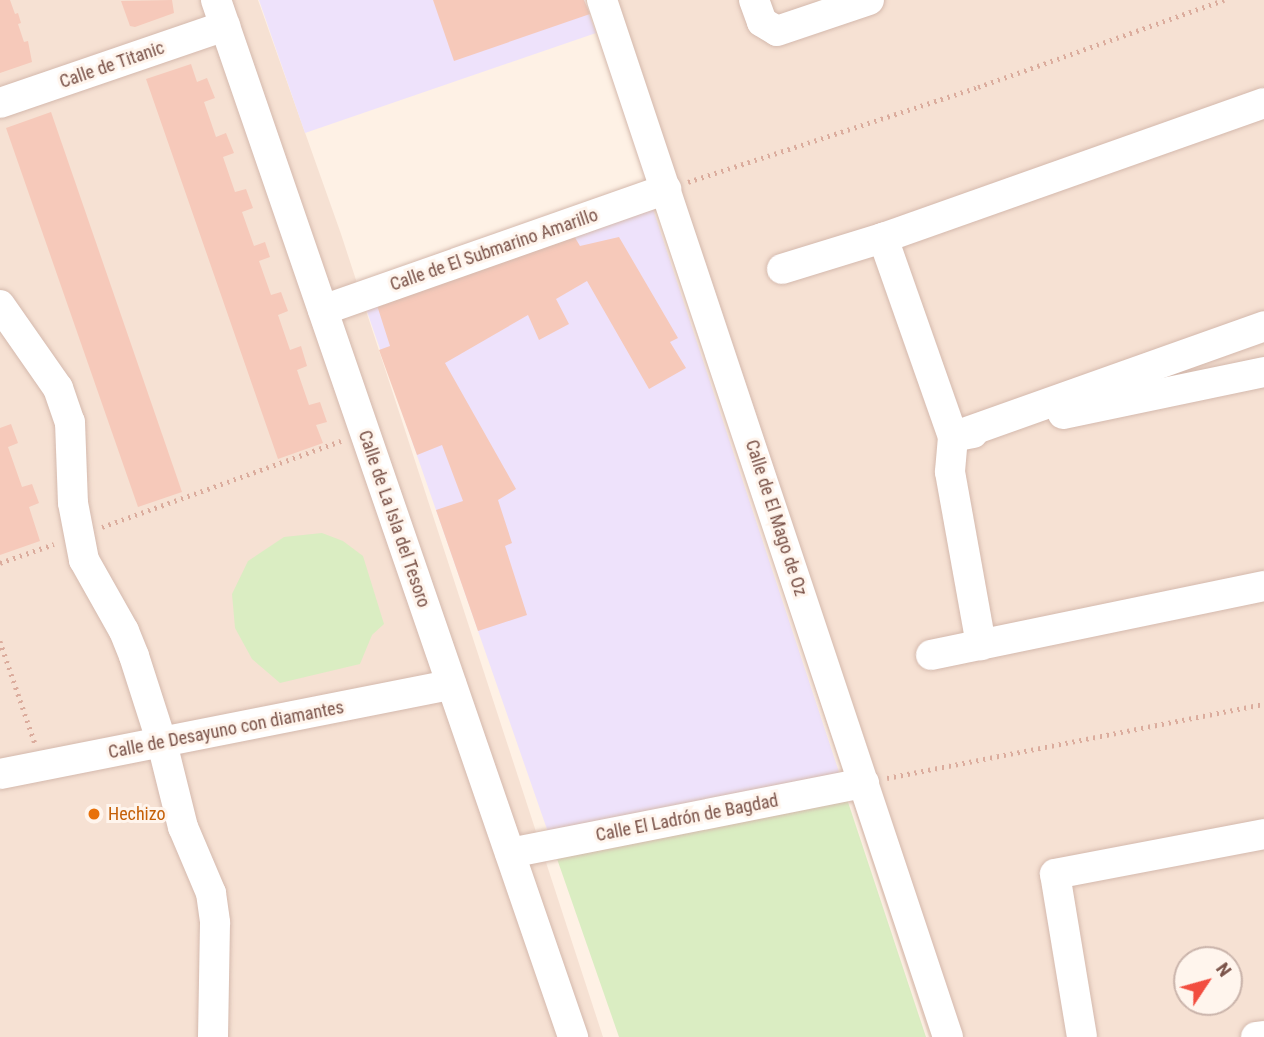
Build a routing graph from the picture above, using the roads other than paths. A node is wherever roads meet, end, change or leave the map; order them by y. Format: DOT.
graph roads {
  1 [pos="602,0"];
  2 [pos="754,0"];
  3 [pos="869,0"];
  4 [pos="221,13"];
  5 [pos="0,103"];
  6 [pos="1264,103"];
  7 [pos="666,189"];
  8 [pos="883,238"];
  9 [pos="782,269"];
  10 [pos="0,305"];
  11 [pos="323,310"];
  12 [pos="1264,326"];
  13 [pos="1264,372"];
  14 [pos="953,438"];
  15 [pos="1264,586"];
  16 [pos="981,645"];
  17 [pos="931,655"];
  18 [pos="451,685"];
  19 [pos="162,743"];
  20 [pos="0,774"];
  21 [pos="864,783"];
  22 [pos="1264,834"];
  23 [pos="510,853"];
  24 [pos="1264,1035"];
  25 [pos="213,1037"];
  26 [pos="573,1037"];
  27 [pos="948,1037"];
  28 [pos="1082,1037"];
  29 [pos="1256,1037"];
  1 -- 7 [label="street, Calle de El Mago de Oz"];
  2 -- 3 [label="street"];
  4 -- 5 [label="street, Calle de Titanic"];
  4 -- 11 [label="street, Calle de La Isla del Tesoro"];
  6 -- 8 [label="street"];
  7 -- 11 [label="street, Calle de El Submarino Amarillo"];
  7 -- 21 [label="street, Calle de El Mago de Oz"];
  8 -- 9 [label="street"];
  8 -- 14 [label="street"];
  10 -- 19 [label="street"];
  11 -- 18 [label="street, Calle de La Isla del Tesoro"];
  12 -- 14 [label="street"];
  13 -- 14 [label="street"];
  14 -- 16 [label="street"];
  15 -- 16 [label="street"];
  16 -- 17 [label="street"];
  18 -- 19 [label="street, Calle de Desayuno con diamantes"];
  18 -- 23 [label="street, Calle de La Isla del Tesoro"];
  19 -- 20 [label="street, Calle de Desayuno con diamantes"];
  19 -- 25 [label="street"];
  21 -- 23 [label="street, Calle El Ladrón de Bagdad"];
  21 -- 27 [label="street, Calle de El Mago de Oz"];
  22 -- 28 [label="street"];
  23 -- 26 [label="street, Calle de La Isla del Tesoro"];
  24 -- 29 [label="street"];
}
